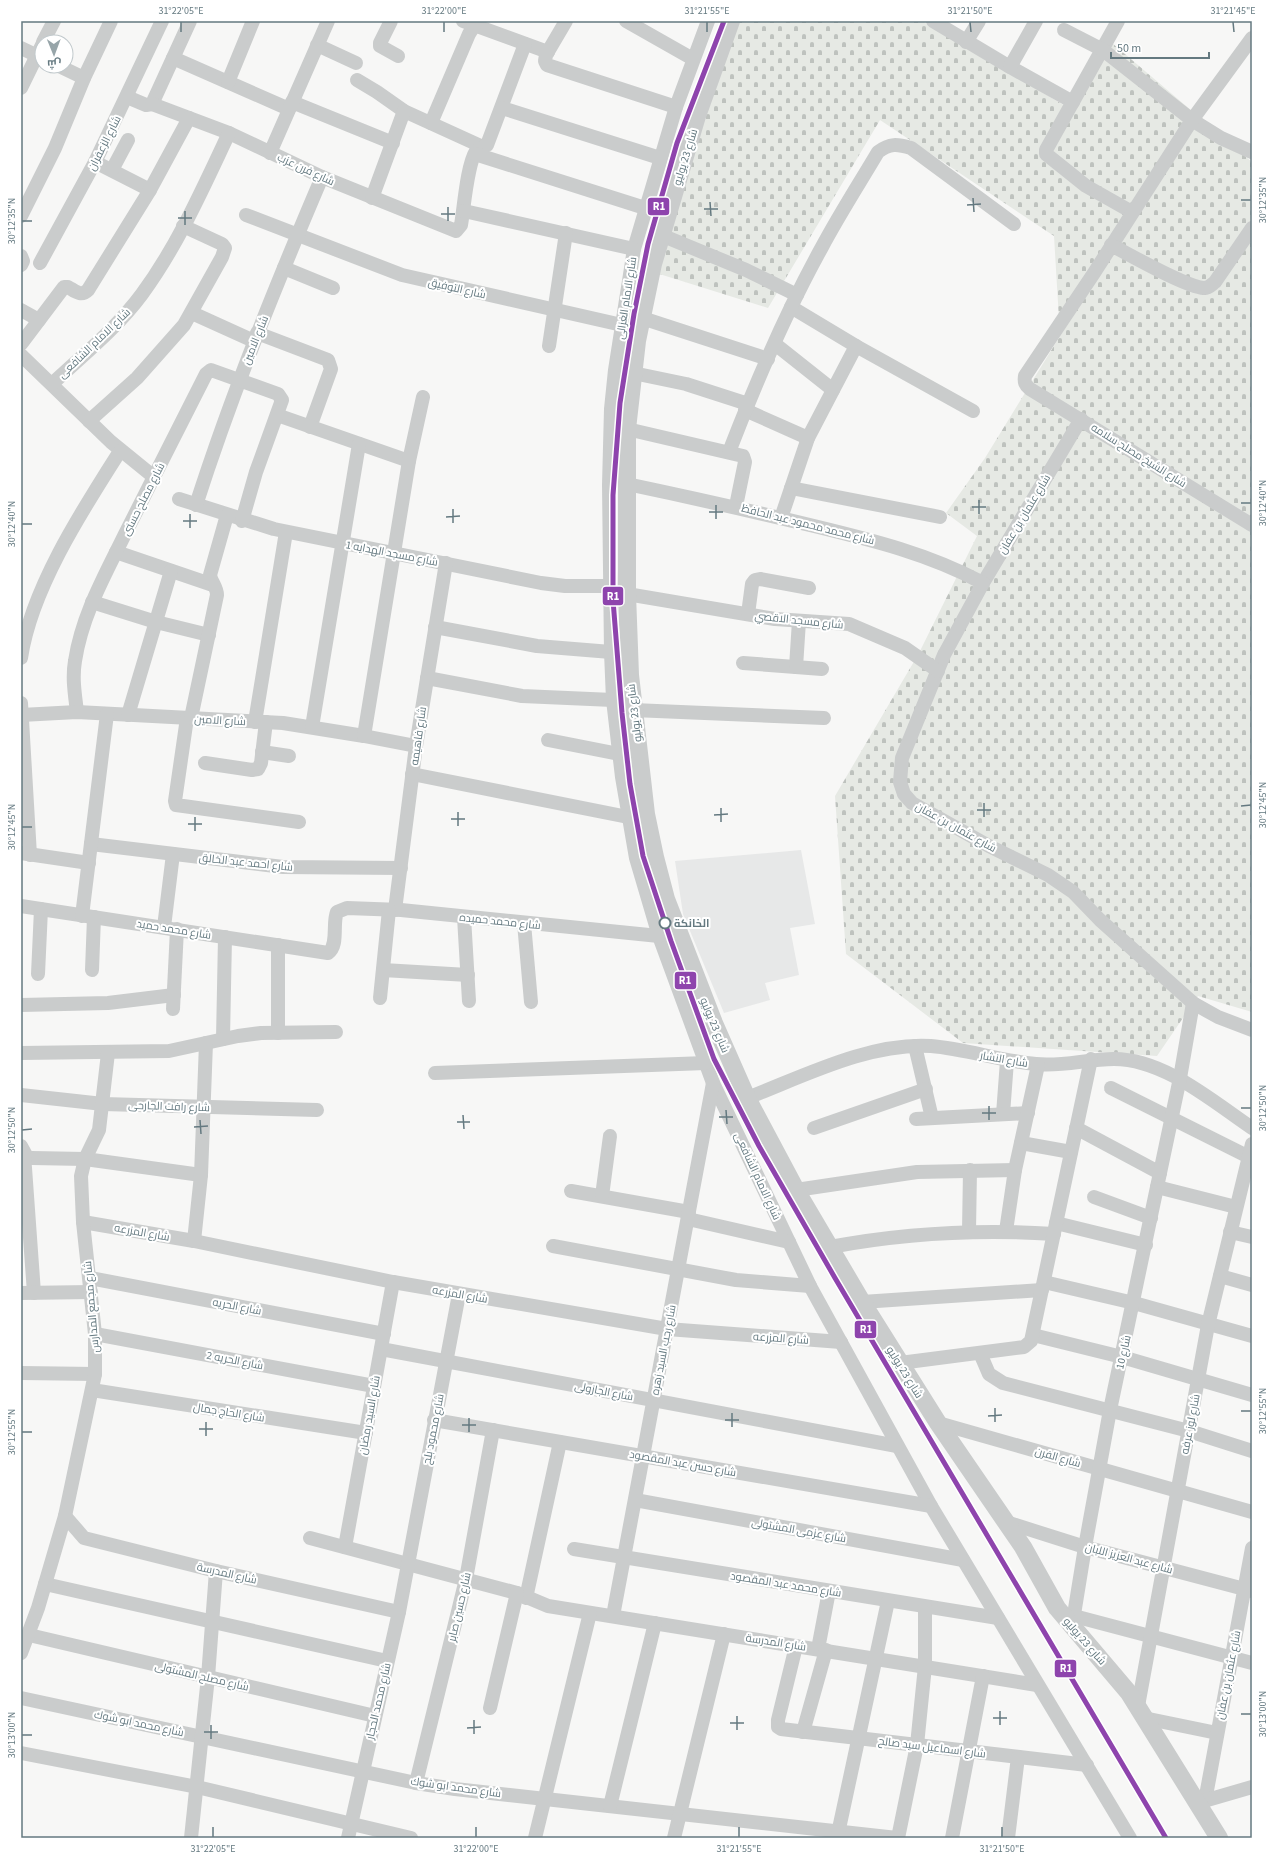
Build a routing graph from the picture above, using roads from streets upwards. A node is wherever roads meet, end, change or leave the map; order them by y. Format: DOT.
graph roads {
  1 [pos="54,21"];
  2 [pos="111,21"];
  3 [pos="162,21"];
  4 [pos="253,21"];
  5 [pos="328,21"];
  6 [pos="391,21"];
  7 [pos="566,21"];
  8 [pos="626,21"];
  9 [pos="708,21"];
  10 [pos="731,21"];
  11 [pos="933,21"];
  12 [pos="979,21"];
  13 [pos="1036,21"];
  14 [pos="1118,21"];
  15 [pos="188,22"];
  16 [pos="471,23"];
  17 [pos="648,26"];
  18 [pos="1064,30"];
  19 [pos="47,34"];
  20 [pos="1252,38"];
  21 [pos="966,42"];
  22 [pos="525,44"];
  23 [pos="317,45"];
  24 [pos="21,48"];
  25 [pos="1103,50"];
  26 [pos="34,51"];
  27 [pos="398,56"];
  28 [pos="546,57"];
  29 [pos="173,58"];
  30 [pos="693,59"];
  31 [pos="356,63"];
  32 [pos="34,64"];
  33 [pos="1010,67"];
  34 [pos="74,73"];
  35 [pos="84,78"];
  36 [pos="357,80"];
  37 [pos="228,82"];
  38 [pos="21,88"];
  39 [pos="127,97"];
  40 [pos="1073,102"];
  41 [pos="152,104"];
  42 [pos="291,106"];
  43 [pos="676,107"];
  44 [pos="502,108"];
  45 [pos="404,111"];
  46 [pos="189,118"];
  47 [pos="1192,120"];
  48 [pos="431,123"];
  49 [pos="229,133"];
  50 [pos="128,140"];
  51 [pos="393,143"];
  52 [pos="479,151"];
  53 [pos="1252,152"];
  54 [pos="270,153"];
  55 [pos="660,158"];
  56 [pos="95,162"];
  57 [pos="112,170"];
  58 [pos="322,177"];
  59 [pos="150,190"];
  60 [pos="372,198"];
  61 [pos="645,208"];
  62 [pos="464,211"];
  63 [pos="1132,212"];
  64 [pos="246,215"];
  65 [pos="21,216"];
  66 [pos="1014,224"];
  67 [pos="183,226"];
  68 [pos="1252,228"];
  69 [pos="566,233"];
  70 [pos="297,235"];
  71 [pos="661,235"];
  72 [pos="1111,246"];
  73 [pos="634,249"];
  74 [pos="40,263"];
  75 [pos="284,268"];
  76 [pos="333,288"];
  77 [pos="794,301"];
  78 [pos="21,310"];
  79 [pos="554,311"];
  80 [pos="192,313"];
  81 [pos="642,318"];
  82 [pos="39,320"];
  83 [pos="622,325"];
  84 [pos="256,337"];
  85 [pos="21,344"];
  86 [pos="775,344"];
  87 [pos="549,346"];
  88 [pos="856,346"];
  89 [pos="21,355"];
  90 [pos="768,359"];
  91 [pos="633,373"];
  92 [pos="239,379"];
  93 [pos="52,384"];
  94 [pos="833,390"];
  95 [pos="423,398"];
  96 [pos="746,407"];
  97 [pos="280,409"];
  98 [pos="973,410"];
  99 [pos="1081,419"];
  100 [pos="89,421"];
  101 [pos="310,427"];
  102 [pos="627,429"];
  103 [pos="808,438"];
  104 [pos="359,444"];
  105 [pos="120,451"];
  106 [pos="729,452"];
  107 [pos="409,461"];
  108 [pos="154,476"];
  109 [pos="627,484"];
  110 [pos="791,488"];
  111 [pos="179,499"];
  112 [pos="196,505"];
  113 [pos="736,506"];
  114 [pos="227,515"];
  115 [pos="940,517"];
  116 [pos="781,518"];
  117 [pos="242,520"];
  118 [pos="1252,525"];
  119 [pos="286,532"];
  120 [pos="342,542"];
  121 [pos="116,552"];
  122 [pos="393,554"];
  123 [pos="446,563"];
  124 [pos="171,571"];
  125 [pos="983,583"];
  126 [pos="213,585"];
  127 [pos="609,586"];
  128 [pos="809,588"];
  129 [pos="627,594"];
  130 [pos="92,602"];
  131 [pos="748,614"];
  132 [pos="799,621"];
  133 [pos="156,622"];
  134 [pos="435,627"];
  135 [pos="209,635"];
  136 [pos="611,652"];
  137 [pos="21,658"];
  138 [pos="744,663"];
  139 [pos="796,667"];
  140 [pos="822,669"];
  141 [pos="938,671"];
  142 [pos="426,678"];
  143 [pos="613,700"];
  144 [pos="634,710"];
  145 [pos="21,711"];
  146 [pos="77,712"];
  147 [pos="107,714"];
  148 [pos="128,715"];
  149 [pos="189,718"];
  150 [pos="824,718"];
  151 [pos="261,722"];
  152 [pos="312,727"];
  153 [pos="364,736"];
  154 [pos="548,740"];
  155 [pos="416,746"];
  156 [pos="262,752"];
  157 [pos="619,754"];
  158 [pos="289,756"];
  159 [pos="206,763"];
  160 [pos="412,774"];
  161 [pos="628,817"];
  162 [pos="299,822"];
  163 [pos="91,844"];
  164 [pos="26,854"];
  165 [pos="173,854"];
  166 [pos="89,863"];
  167 [pos="401,868"];
  168 [pos="21,906"];
  169 [pos="41,909"];
  170 [pos="392,910"];
  171 [pos="88,916"];
  172 [pos="464,917"];
  173 [pos="524,923"];
  174 [pos="170,928"];
  175 [pos="659,936"];
  176 [pos="225,937"];
  177 [pos="278,945"];
  178 [pos="328,953"];
  179 [pos="92,970"];
  180 [pos="383,970"];
  181 [pos="38,974"];
  182 [pos="468,975"];
  183 [pos="174,995"];
  184 [pos="380,998"];
  185 [pos="469,1001"];
  186 [pos="531,1002"];
  187 [pos="1193,1003"];
  188 [pos="21,1005"];
  189 [pos="173,1010"];
  190 [pos="1252,1030"];
  191 [pos="336,1032"];
  192 [pos="278,1033"];
  193 [pos="223,1039"];
  194 [pos="206,1043"];
  195 [pos="915,1046"];
  196 [pos="21,1053"];
  197 [pos="108,1053"];
  198 [pos="1091,1059"];
  199 [pos="1007,1061"];
  200 [pos="706,1063"];
  201 [pos="1038,1065"];
  202 [pos="435,1073"];
  203 [pos="1180,1078"];
  204 [pos="713,1083"];
  205 [pos="1111,1088"];
  206 [pos="926,1089"];
  207 [pos="21,1095"];
  208 [pos="747,1098"];
  209 [pos="103,1104"];
  210 [pos="205,1108"];
  211 [pos="317,1110"];
  212 [pos="1028,1112"];
  213 [pos="1003,1114"];
  214 [pos="932,1118"];
  215 [pos="1172,1118"];
  216 [pos="916,1119"];
  217 [pos="814,1128"];
  218 [pos="1076,1128"];
  219 [pos="1252,1128"];
  220 [pos="610,1136"];
  221 [pos="1021,1142"];
  222 [pos="23,1150"];
  223 [pos="1250,1151"];
  224 [pos="1071,1152"];
  225 [pos="85,1159"];
  226 [pos="970,1170"];
  227 [pos="1015,1170"];
  228 [pos="1160,1173"];
  229 [pos="201,1175"];
  230 [pos="23,1186"];
  231 [pos="1158,1187"];
  232 [pos="796,1190"];
  233 [pos="570,1191"];
  234 [pos="602,1196"];
  235 [pos="1094,1197"];
  236 [pos="1236,1207"];
  237 [pos="688,1215"];
  238 [pos="1151,1218"];
  239 [pos="83,1222"];
  240 [pos="1055,1229"];
  241 [pos="969,1231"];
  242 [pos="1006,1231"];
  243 [pos="1230,1232"];
  244 [pos="1252,1237"];
  245 [pos="26,1241"];
  246 [pos="194,1241"];
  247 [pos="789,1242"];
  248 [pos="1146,1245"];
  249 [pos="553,1246"];
  250 [pos="830,1248"];
  251 [pos="679,1268"];
  252 [pos="1220,1276"];
  253 [pos="90,1278"];
  254 [pos="393,1282"];
  255 [pos="1252,1285"];
  256 [pos="810,1286"];
  257 [pos="1043,1286"];
  258 [pos="92,1292"];
  259 [pos="28,1293"];
  260 [pos="459,1294"];
  261 [pos="862,1302"];
  262 [pos="1134,1303"];
  263 [pos="1208,1325"];
  264 [pos="667,1329"];
  265 [pos="95,1334"];
  266 [pos="384,1334"];
  267 [pos="1252,1336"];
  268 [pos="1030,1340"];
  269 [pos="841,1342"];
  270 [pos="381,1349"];
  271 [pos="980,1353"];
  272 [pos="1122,1357"];
  273 [pos="446,1361"];
  274 [pos="900,1363"];
  275 [pos="21,1372"];
  276 [pos="95,1374"];
  277 [pos="1199,1378"];
  278 [pos="374,1386"];
  279 [pos="92,1390"];
  280 [pos="1252,1395"];
  281 [pos="654,1400"];
  282 [pos="1110,1410"];
  283 [pos="434,1420"];
  284 [pos="938,1423"];
  285 [pos="493,1430"];
  286 [pos="1189,1431"];
  287 [pos="366,1433"];
  288 [pos="560,1442"];
  289 [pos="897,1446"];
  290 [pos="1252,1451"];
  291 [pos="644,1456"];
  292 [pos="1099,1469"];
  293 [pos="1178,1490"];
  294 [pos="635,1500"];
  295 [pos="931,1506"];
  296 [pos="1252,1512"];
  297 [pos="65,1516"];
  298 [pos="1006,1522"];
  299 [pos="310,1538"];
  300 [pos="1085,1546"];
  301 [pos="345,1548"];
  302 [pos="1252,1548"];
  303 [pos="574,1549"];
  304 [pos="624,1557"];
  305 [pos="963,1560"];
  306 [pos="408,1564"];
  307 [pos="1163,1567"];
  308 [pos="216,1571"];
  309 [pos="466,1579"];
  310 [pos="45,1584"];
  311 [pos="1248,1590"];
  312 [pos="829,1591"];
  313 [pos="522,1595"];
  314 [pos="888,1601"];
  315 [pos="925,1607"];
  316 [pos="399,1612"];
  317 [pos="590,1612"];
  318 [pos="613,1616"];
  319 [pos="998,1618"];
  320 [pos="214,1622"];
  321 [pos="1073,1622"];
  322 [pos="656,1623"];
  323 [pos="724,1634"];
  324 [pos="28,1635"];
  325 [pos="1151,1635"];
  326 [pos="796,1646"];
  327 [pos="822,1650"];
  328 [pos="21,1653"];
  329 [pos="1232,1657"];
  330 [pos="875,1658"];
  331 [pos="387,1661"];
  332 [pos="1252,1663"];
  333 [pos="925,1666"];
  334 [pos="983,1676"];
  335 [pos="208,1677"];
  336 [pos="1037,1684"];
  337 [pos="21,1698"];
  338 [pos="490,1708"];
  339 [pos="1141,1712"];
  340 [pos="375,1716"];
  341 [pos="803,1732"];
  342 [pos="1217,1733"];
  343 [pos="202,1737"];
  344 [pos="858,1738"];
  345 [pos="916,1745"];
  346 [pos="969,1751"];
  347 [pos="21,1753"];
  348 [pos="1018,1757"];
  349 [pos="1087,1765"];
  350 [pos="363,1771"];
  351 [pos="416,1783"];
  352 [pos="197,1787"];
  353 [pos="1252,1787"];
  354 [pos="545,1798"];
  355 [pos="1201,1802"];
  356 [pos="610,1806"];
  357 [pos="680,1814"];
  358 [pos="351,1824"];
  359 [pos="837,1835"];
  360 [pos="191,1838"];
  361 [pos="348,1838"];
  362 [pos="411,1838"];
  363 [pos="535,1838"];
  364 [pos="674,1838"];
  365 [pos="898,1838"];
  366 [pos="952,1838"];
  367 [pos="1008,1838"];
  368 [pos="1130,1838"];
  369 [pos="1219,1838"];
  1 -- 19 [label="street"];
  2 -- 35 [label="street"];
  3 -- 39 [label="street, شارع الزعفران"];
  4 -- 37 [label="street"];
  5 -- 23 [label="street"];
  6 -- 27 [label="street"];
  7 -- 28 [label="street"];
  8 -- 17 [label="street"];
  9 -- 30 [label="street, شارع الامام الغزالى"];
  10 -- 71 [label="street, شارع 23 يوليو"];
  11 -- 21 [label="street"];
  12 -- 21 [label="street"];
  13 -- 33 [label="street"];
  14 -- 25 [label="street"];
  15 -- 29 [label="street"];
  16 -- 22 [label="street"];
  16 -- 48 [label="street"];
  17 -- 30 [label="street"];
  18 -- 25 [label="street"];
  20 -- 47 [label="street"];
  21 -- 33 [label="street"];
  22 -- 28 [label="street"];
  22 -- 44 [label="street"];
  23 -- 31 [label="street"];
  23 -- 42 [label="street"];
  24 -- 26 [label="street"];
  25 -- 40 [label="street"];
  25 -- 47 [label="street"];
  28 -- 43 [label="street"];
  29 -- 37 [label="street"];
  29 -- 41 [label="street"];
  30 -- 43 [label="street, شارع الامام الغزالى"];
  32 -- 38 [label="street"];
  33 -- 40 [label="street"];
  34 -- 35 [label="street"];
  35 -- 65 [label="street"];
  36 -- 45 [label="street"];
  37 -- 42 [label="street"];
  39 -- 41 [label="street, شارع فرن عزب"];
  39 -- 56 [label="street, شارع الزعفران"];
  40 -- 63 [label="street"];
  41 -- 46 [label="street, شارع فرن عزب"];
  42 -- 51 [label="street"];
  42 -- 54 [label="street"];
  43 -- 55 [label="street, شارع الامام الغزالى"];
  44 -- 52 [label="street"];
  44 -- 55 [label="street"];
  45 -- 48 [label="street"];
  45 -- 51 [label="street"];
  46 -- 49 [label="street, شارع فرن عزب"];
  46 -- 59 [label="street"];
  47 -- 53 [label="street"];
  47 -- 63 [label="street"];
  48 -- 52 [label="street"];
  49 -- 54 [label="street, شارع فرن عزب"];
  49 -- 67 [label="street, شارع الامام الشافعى"];
  50 -- 57 [label="street"];
  51 -- 60 [label="street"];
  52 -- 61 [label="street"];
  52 -- 62 [label="street"];
  54 -- 58 [label="street, شارع فرن عزب"];
  55 -- 61 [label="street, شارع الامام الغزالى"];
  56 -- 57 [label="street"];
  56 -- 74 [label="street, شارع الزعفران"];
  57 -- 59 [label="street"];
  58 -- 60 [label="street, شارع فرن عزب"];
  58 -- 70 [label="street, شارع الامين"];
  59 -- 82 [label="street"];
  60 -- 62 [label="street, شارع فرن عزب"];
  61 -- 73 [label="street, شارع الامام الغزالى"];
  62 -- 69 [label="street"];
  63 -- 72 [label="street"];
  64 -- 70 [label="street, شارع التوفيق"];
  66 -- 77 [label="street"];
  67 -- 80 [label="street"];
  67 -- 93 [label="street, شارع الامام الشافعى"];
  68 -- 72 [label="street"];
  69 -- 73 [label="street"];
  69 -- 79 [label="street"];
  70 -- 75 [label="street, شارع الامين"];
  70 -- 79 [label="street, شارع التوفيق"];
  71 -- 77 [label="street"];
  71 -- 81 [label="street, شارع 23 يوليو"];
  72 -- 99 [label="street, شارع الشيخ مصلح سلامه"];
  73 -- 83 [label="street, شارع الامام الغزالى"];
  75 -- 76 [label="street"];
  75 -- 84 [label="street, شارع الامين"];
  77 -- 86 [label="street"];
  77 -- 88 [label="street"];
  78 -- 82 [label="street"];
  79 -- 83 [label="street, شارع التوفيق"];
  79 -- 87 [label="street"];
  80 -- 84 [label="street"];
  80 -- 100 [label="street"];
  81 -- 90 [label="street"];
  81 -- 91 [label="street, شارع 23 يوليو"];
  82 -- 85 [label="street"];
  83 -- 127 [label="street, شارع الامام الغزالى"];
  84 -- 92 [label="street, شارع الامين"];
  84 -- 101 [label="street"];
  86 -- 90 [label="street"];
  86 -- 94 [label="street"];
  88 -- 94 [label="street"];
  88 -- 98 [label="street"];
  89 -- 93 [label="street"];
  90 -- 96 [label="street"];
  91 -- 96 [label="street"];
  91 -- 102 [label="street, شارع 23 يوليو"];
  92 -- 97 [label="street, شارع مصلح حسنى"];
  92 -- 108 [label="street, شارع مصلح حسنى"];
  92 -- 112 [label="street, شارع الامين"];
  93 -- 100 [label="street"];
  94 -- 103 [label="street"];
  95 -- 107 [label="street"];
  96 -- 103 [label="street"];
  96 -- 106 [label="street"];
  97 -- 101 [label="street"];
  97 -- 117 [label="street"];
  99 -- 118 [label="street, شارع الشيخ مصلح سلامه"];
  99 -- 125 [label="street, شارع عثمان بن عفان"];
  100 -- 105 [label="street"];
  101 -- 104 [label="street"];
  102 -- 106 [label="street"];
  102 -- 109 [label="street, شارع 23 يوليو"];
  103 -- 110 [label="street"];
  104 -- 107 [label="street"];
  104 -- 120 [label="street"];
  105 -- 108 [label="street"];
  105 -- 137 [label="street"];
  106 -- 113 [label="street"];
  107 -- 122 [label="street"];
  108 -- 121 [label="street, شارع مصلح حسنى"];
  109 -- 113 [label="street, شارع محمد محمود عبد الحافظ"];
  109 -- 129 [label="street, شارع 23 يوليو"];
  110 -- 115 [label="street"];
  110 -- 116 [label="street"];
  111 -- 112 [label="street, شارع مسجد الهدايه 1"];
  112 -- 114 [label="street, شارع مسجد الهدايه 1"];
  113 -- 116 [label="street, شارع محمد محمود عبد الحافظ"];
  114 -- 117 [label="street, شارع مسجد الهدايه 1"];
  114 -- 126 [label="street"];
  116 -- 125 [label="street, شارع محمد محمود عبد الحافظ"];
  117 -- 119 [label="street, شارع مسجد الهدايه 1"];
  119 -- 120 [label="street, شارع مسجد الهدايه 1"];
  119 -- 151 [label="street"];
  120 -- 122 [label="street, شارع مسجد الهدايه 1"];
  120 -- 152 [label="street"];
  121 -- 124 [label="street"];
  121 -- 130 [label="street, شارع مصلح حسنى"];
  122 -- 123 [label="street, شارع مسجد الهدايه 1"];
  122 -- 153 [label="street"];
  123 -- 127 [label="street, شارع مسجد الهدايه 1"];
  123 -- 134 [label="street, شارع فاهيمه"];
  124 -- 126 [label="street"];
  124 -- 133 [label="street"];
  125 -- 141 [label="street, شارع عثمان بن عفان"];
  126 -- 135 [label="street"];
  127 -- 136 [label="street, شارع الامام الشافعى"];
  128 -- 131 [label="street"];
  129 -- 131 [label="street, شارع مسجد الاقصي"];
  129 -- 144 [label="street, شارع 23 يوليو"];
  130 -- 133 [label="street"];
  130 -- 146 [label="street, شارع مصلح حسنى"];
  131 -- 132 [label="street, شارع مسجد الاقصي"];
  132 -- 139 [label="street"];
  132 -- 141 [label="street, شارع مسجد الاقصي"];
  133 -- 135 [label="street"];
  133 -- 148 [label="street"];
  134 -- 136 [label="street"];
  134 -- 142 [label="street, شارع فاهيمه"];
  135 -- 149 [label="street"];
  136 -- 143 [label="street, شارع الامام الشافعى"];
  138 -- 139 [label="street"];
  139 -- 140 [label="street"];
  141 -- 187 [label="street, شارع عثمان بن عفان"];
  142 -- 143 [label="street"];
  142 -- 155 [label="street, شارع فاهيمه"];
  143 -- 157 [label="street, شارع الامام الشافعى"];
  144 -- 150 [label="street"];
  144 -- 208 [label="street, شارع 23 يوليو"];
  145 -- 146 [label="street, شارع الامين"];
  145 -- 164 [label="street"];
  146 -- 147 [label="street, شارع الامين"];
  147 -- 148 [label="street, شارع الامين"];
  147 -- 163 [label="street"];
  148 -- 149 [label="street, شارع الامين"];
  149 -- 151 [label="street, شارع الامين"];
  149 -- 162 [label="street"];
  151 -- 152 [label="street, شارع الامين"];
  151 -- 156 [label="street"];
  152 -- 153 [label="street, شارع الامين"];
  153 -- 155 [label="street, شارع الامين"];
  154 -- 157 [label="street"];
  155 -- 160 [label="street, شارع فاهيمه"];
  156 -- 158 [label="street"];
  156 -- 159 [label="street"];
  157 -- 161 [label="street, شارع الامام الشافعى"];
  160 -- 161 [label="street"];
  160 -- 167 [label="street, شارع فاهيمه"];
  161 -- 175 [label="street, شارع الامام الشافعى"];
  163 -- 165 [label="street, شارع احمد عبد الخالق"];
  163 -- 166 [label="street"];
  164 -- 166 [label="street"];
  165 -- 167 [label="street, شارع احمد عبد الخالق"];
  165 -- 174 [label="street"];
  166 -- 171 [label="street"];
  167 -- 170 [label="street, شارع فاهيمه"];
  168 -- 169 [label="street, شارع محمد حميد"];
  169 -- 171 [label="street, شارع محمد حميد"];
  169 -- 181 [label="street"];
  170 -- 172 [label="street, شارع محمد حميده"];
  170 -- 178 [label="street, شارع محمد حميده"];
  170 -- 180 [label="street, شارع فاهيمه"];
  171 -- 174 [label="street, شارع محمد حميد"];
  171 -- 179 [label="street"];
  172 -- 173 [label="street, شارع محمد حميده"];
  172 -- 182 [label="street"];
  173 -- 175 [label="street, شارع محمد حميده"];
  173 -- 186 [label="street"];
  174 -- 176 [label="street, شارع محمد حميد"];
  174 -- 183 [label="street"];
  175 -- 200 [label="street, شارع الامام الشافعى"];
  176 -- 177 [label="street, شارع محمد حميد"];
  176 -- 193 [label="street"];
  177 -- 178 [label="street, شارع محمد حميد"];
  177 -- 192 [label="street"];
  180 -- 182 [label="street"];
  180 -- 184 [label="street, شارع فاهيمه"];
  182 -- 185 [label="street"];
  183 -- 188 [label="street"];
  183 -- 189 [label="street"];
  187 -- 190 [label="street, شارع عثمان بن عفان"];
  187 -- 203 [label="street, شارع 10"];
  191 -- 192 [label="street"];
  192 -- 193 [label="street"];
  193 -- 194 [label="street"];
  194 -- 197 [label="street"];
  194 -- 210 [label="street"];
  195 -- 199 [label="street, شارع النشار"];
  195 -- 206 [label="street"];
  195 -- 208 [label="street, شارع النشار"];
  196 -- 197 [label="street"];
  197 -- 209 [label="street, شارع مجمع المدارس"];
  198 -- 201 [label="street, شارع النشار"];
  198 -- 203 [label="street, شارع النشار"];
  198 -- 218 [label="street"];
  199 -- 201 [label="street, شارع النشار"];
  199 -- 213 [label="street"];
  200 -- 202 [label="street"];
  200 -- 204 [label="street, شارع الامام الشافعى"];
  201 -- 212 [label="street"];
  203 -- 215 [label="street, شارع 10"];
  203 -- 219 [label="street, شارع النشار"];
  204 -- 237 [label="street, شارع رجب السيد زهره"];
  204 -- 247 [label="street, شارع الامام الشافعى"];
  205 -- 215 [label="street"];
  206 -- 214 [label="street"];
  206 -- 217 [label="street"];
  207 -- 209 [label="street, شارع رافت الجارحى"];
  208 -- 232 [label="street, شارع 23 يوليو"];
  209 -- 210 [label="street, شارع رافت الجارحى"];
  209 -- 225 [label="street, شارع مجمع المدارس"];
  210 -- 211 [label="street, شارع رافت الجارحى"];
  210 -- 229 [label="street"];
  212 -- 213 [label="street"];
  212 -- 221 [label="street"];
  213 -- 214 [label="street"];
  214 -- 216 [label="street"];
  215 -- 223 [label="street"];
  215 -- 228 [label="street, شارع 10"];
  218 -- 224 [label="street"];
  218 -- 228 [label="street"];
  220 -- 234 [label="street"];
  221 -- 224 [label="street"];
  221 -- 227 [label="street"];
  222 -- 225 [label="street"];
  222 -- 230 [label="street"];
  223 -- 236 [label="street, شارع لوز عرفه"];
  224 -- 240 [label="street"];
  225 -- 229 [label="street"];
  225 -- 239 [label="street, شارع مجمع المدارس"];
  226 -- 227 [label="street"];
  226 -- 232 [label="street"];
  226 -- 241 [label="street"];
  227 -- 242 [label="street"];
  228 -- 231 [label="street, شارع 10"];
  229 -- 246 [label="street"];
  230 -- 245 [label="street"];
  231 -- 236 [label="street"];
  231 -- 238 [label="street, شارع 10"];
  232 -- 250 [label="street, شارع 23 يوليو"];
  233 -- 234 [label="street"];
  234 -- 237 [label="street"];
  235 -- 238 [label="street"];
  236 -- 243 [label="street, شارع لوز عرفه"];
  237 -- 247 [label="street"];
  237 -- 251 [label="street, شارع رجب السيد زهره"];
  238 -- 248 [label="street, شارع 10"];
  239 -- 246 [label="street, شارع المزرعه"];
  239 -- 253 [label="street, شارع مجمع المدارس"];
  240 -- 242 [label="street"];
  240 -- 248 [label="street"];
  240 -- 257 [label="street"];
  241 -- 242 [label="street"];
  241 -- 250 [label="street"];
  243 -- 244 [label="street"];
  243 -- 252 [label="street, شارع لوز عرفه"];
  245 -- 259 [label="street"];
  246 -- 254 [label="street, شارع المزرعه"];
  247 -- 256 [label="street, شارع الامام الشافعى"];
  248 -- 262 [label="street, شارع 10"];
  249 -- 251 [label="street"];
  250 -- 261 [label="street, شارع 23 يوليو"];
  251 -- 256 [label="street"];
  251 -- 264 [label="street, شارع رجب السيد زهره"];
  252 -- 255 [label="street"];
  252 -- 263 [label="street, شارع لوز عرفه"];
  253 -- 258 [label="street, شارع مجمع المدارس"];
  253 -- 266 [label="street, شارع الحريه"];
  254 -- 260 [label="street, شارع المزرعه"];
  254 -- 266 [label="street, شارع السيد رمضان"];
  256 -- 269 [label="street, شارع الامام الشافعى"];
  257 -- 261 [label="street"];
  257 -- 262 [label="street"];
  257 -- 268 [label="street"];
  258 -- 259 [label="street"];
  258 -- 265 [label="street, شارع مجمع المدارس"];
  260 -- 264 [label="street, شارع المزرعه"];
  260 -- 273 [label="street, شارع محمود بلح"];
  261 -- 274 [label="street, شارع 23 يوليو"];
  262 -- 263 [label="street"];
  262 -- 272 [label="street, شارع 10"];
  263 -- 267 [label="street"];
  263 -- 277 [label="street, شارع لوز عرفه"];
  264 -- 269 [label="street, شارع المزرعه"];
  264 -- 281 [label="street, شارع رجب السيد زهره"];
  265 -- 276 [label="street, شارع مجمع المدارس"];
  265 -- 278 [label="street, شارع الحريه 2"];
  266 -- 270 [label="street, شارع السيد رمضان"];
  268 -- 271 [label="street"];
  268 -- 272 [label="street"];
  269 -- 289 [label="street, شارع الامام الشافعى"];
  270 -- 273 [label="street, شارع الجازولى"];
  270 -- 278 [label="street, شارع السيد رمضان"];
  271 -- 274 [label="street"];
  271 -- 282 [label="street"];
  272 -- 277 [label="street"];
  272 -- 282 [label="street, شارع 10"];
  273 -- 281 [label="street, شارع الجازولى"];
  273 -- 283 [label="street, شارع محمود بلح"];
  274 -- 284 [label="street, شارع 23 يوليو"];
  275 -- 276 [label="street"];
  276 -- 279 [label="street, شارع مجمع المدارس"];
  277 -- 280 [label="street"];
  277 -- 286 [label="street, شارع لوز عرفه"];
  278 -- 287 [label="street, شارع السيد رمضان"];
  279 -- 287 [label="street, شارع الحاج جمال"];
  279 -- 297 [label="street, شارع مجمع المدارس"];
  281 -- 289 [label="street, شارع الجازولى"];
  281 -- 291 [label="street, شارع رجب السيد زهره"];
  282 -- 286 [label="street"];
  282 -- 292 [label="street, شارع 10"];
  283 -- 285 [label="street, شارع حسن عبد المقصود"];
  283 -- 306 [label="street, شارع محمود بلح"];
  284 -- 292 [label="street, شارع الفرن"];
  284 -- 298 [label="street, شارع 23 يوليو"];
  285 -- 288 [label="street, شارع حسن عبد المقصود"];
  285 -- 309 [label="street, شارع حسين صابر"];
  286 -- 290 [label="street"];
  286 -- 293 [label="street, شارع لوز عرفه"];
  287 -- 301 [label="street, شارع السيد رمضان"];
  288 -- 291 [label="street, شارع حسن عبد المقصود"];
  288 -- 313 [label="street"];
  289 -- 295 [label="street"];
  291 -- 294 [label="street, شارع رجب السيد زهره"];
  291 -- 295 [label="street, شارع حسن عبد المقصود"];
  292 -- 293 [label="street, شارع الفرن"];
  292 -- 300 [label="street, شارع 10"];
  293 -- 296 [label="street, شارع الفرن"];
  293 -- 307 [label="street, شارع لوز عرفه"];
  294 -- 304 [label="street, شارع رجب السيد زهره"];
  294 -- 305 [label="street, شارع عزمى المشتولى"];
  295 -- 305 [label="street"];
  297 -- 308 [label="street, شارع المدرسة"];
  297 -- 310 [label="street, شارع مجمع المدارس"];
  298 -- 300 [label="street, شارع عبد العزيز اللبان"];
  298 -- 321 [label="street, شارع 23 يوليو"];
  299 -- 301 [label="street, شارع المدرسة"];
  300 -- 307 [label="street, شارع عبد العزيز اللبان"];
  300 -- 321 [label="street, شارع 10"];
  301 -- 306 [label="street, شارع المدرسة"];
  302 -- 311 [label="street, شارع عثمان بن عفان"];
  303 -- 304 [label="street, شارع محمد عبد المقصود"];
  304 -- 312 [label="street, شارع محمد عبد المقصود"];
  304 -- 318 [label="street, شارع رجب السيد زهره"];
  305 -- 319 [label="street"];
  306 -- 309 [label="street, شارع المدرسة"];
  306 -- 316 [label="street, شارع محمد الحجار"];
  307 -- 311 [label="street, شارع عبد العزيز اللبان"];
  307 -- 325 [label="street, شارع لوز عرفه"];
  308 -- 316 [label="street, شارع المدرسة"];
  308 -- 320 [label="street"];
  309 -- 313 [label="street, شارع المدرسة"];
  309 -- 351 [label="street, شارع حسين صابر"];
  310 -- 320 [label="street"];
  310 -- 324 [label="street, شارع مجمع المدارس"];
  311 -- 329 [label="street, شارع عثمان بن عفان"];
  312 -- 314 [label="street, شارع محمد عبد المقصود"];
  312 -- 327 [label="street"];
  313 -- 317 [label="street, شارع المدرسة"];
  313 -- 338 [label="street"];
  314 -- 315 [label="street, شارع محمد عبد المقصود"];
  314 -- 330 [label="street"];
  315 -- 319 [label="street, شارع محمد عبد المقصود"];
  315 -- 333 [label="street"];
  316 -- 331 [label="street, شارع محمد الحجار"];
  317 -- 318 [label="street, شارع المدرسة"];
  317 -- 354 [label="street"];
  318 -- 322 [label="street, شارع المدرسة"];
  319 -- 336 [label="street"];
  320 -- 331 [label="street"];
  320 -- 335 [label="street"];
  321 -- 325 [label="street"];
  321 -- 339 [label="street, شارع 23 يوليو"];
  322 -- 323 [label="street, شارع المدرسة"];
  322 -- 356 [label="street"];
  323 -- 326 [label="street, شارع المدرسة"];
  323 -- 357 [label="street"];
  324 -- 328 [label="street, شارع مجمع المدارس"];
  324 -- 335 [label="street, شارع مصلح المشتولى"];
  325 -- 329 [label="street"];
  325 -- 339 [label="street, شارع لوز عرفه"];
  326 -- 327 [label="street, شارع المدرسة"];
  326 -- 341 [label="street, شارع اسماعيل سيد صالح"];
  327 -- 330 [label="street, شارع المدرسة"];
  327 -- 341 [label="street"];
  329 -- 332 [label="street"];
  329 -- 342 [label="street, شارع عثمان بن عفان"];
  330 -- 333 [label="street, شارع المدرسة"];
  330 -- 344 [label="street"];
  331 -- 340 [label="street, شارع محمد الحجار"];
  333 -- 334 [label="street, شارع المدرسة"];
  333 -- 345 [label="street"];
  334 -- 336 [label="street, شارع المدرسة"];
  334 -- 346 [label="street"];
  335 -- 340 [label="street, شارع مصلح المشتولى"];
  335 -- 343 [label="street"];
  336 -- 349 [label="street"];
  337 -- 343 [label="street, شارع محمد ابو شوك"];
  339 -- 342 [label="street"];
  339 -- 355 [label="street, شارع 23 يوليو"];
  340 -- 350 [label="street, شارع محمد الحجار"];
  341 -- 344 [label="street, شارع اسماعيل سيد صالح"];
  342 -- 355 [label="street, شارع عثمان بن عفان"];
  343 -- 350 [label="street, شارع محمد ابو شوك"];
  343 -- 352 [label="street"];
  344 -- 345 [label="street, شارع اسماعيل سيد صالح"];
  344 -- 359 [label="street"];
  345 -- 346 [label="street, شارع اسماعيل سيد صالح"];
  345 -- 365 [label="street"];
  346 -- 348 [label="street, شارع اسماعيل سيد صالح"];
  346 -- 366 [label="street"];
  347 -- 352 [label="street"];
  348 -- 349 [label="street, شارع اسماعيل سيد صالح"];
  348 -- 367 [label="street"];
  349 -- 368 [label="street"];
  350 -- 351 [label="street, شارع محمد ابو شوك"];
  350 -- 358 [label="street, شارع محمد الحجار"];
  351 -- 354 [label="street, شارع محمد ابو شوك"];
  352 -- 358 [label="street"];
  352 -- 360 [label="street"];
  353 -- 355 [label="street"];
  354 -- 356 [label="street, شارع محمد ابو شوك"];
  354 -- 363 [label="street"];
  355 -- 369 [label="street, شارع 23 يوليو"];
  356 -- 357 [label="street, شارع محمد ابو شوك"];
  357 -- 359 [label="street, شارع محمد ابو شوك"];
  357 -- 364 [label="street"];
  358 -- 361 [label="street, شارع محمد الحجار"];
  358 -- 362 [label="street"];
  359 -- 365 [label="street, شارع محمد ابو شوك"];
}
